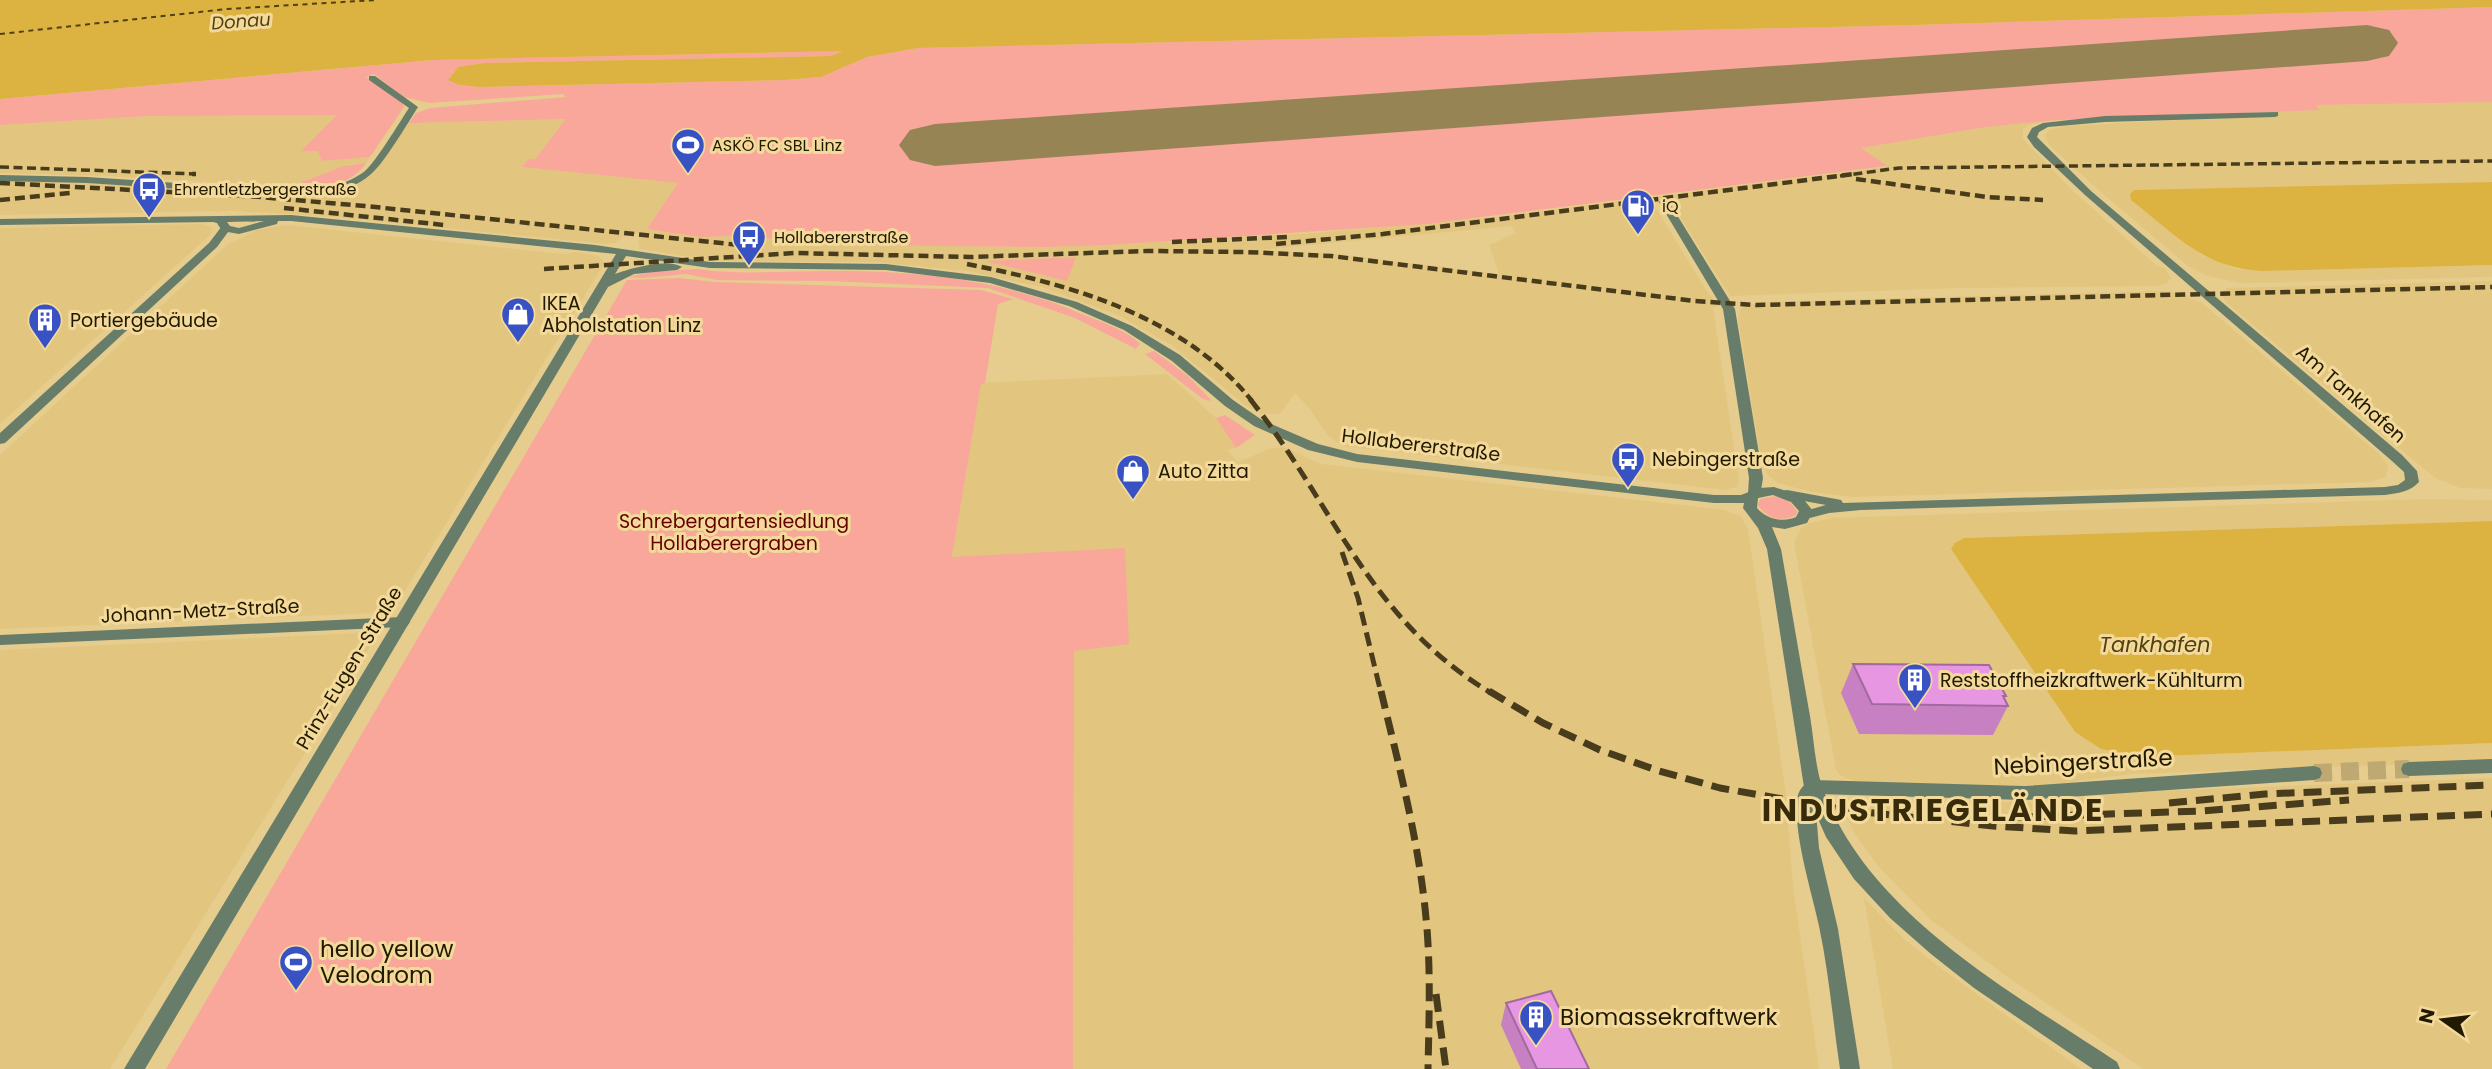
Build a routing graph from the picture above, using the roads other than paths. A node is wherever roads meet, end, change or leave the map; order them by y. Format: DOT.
graph roads {
  1 [pos="372,78"];
  2 [pos="2275,114"];
  3 [pos="0,178"];
  4 [pos="1664,202"];
  5 [pos="209,218"];
  6 [pos="0,222"];
  7 [pos="250,223"];
  8 [pos="226,227"];
  9 [pos="213,245"];
  10 [pos="623,252"];
  11 [pos="710,265"];
  12 [pos="601,288"];
  13 [pos="0,440"];
  14 [pos="1756,478"];
  15 [pos="1782,493"];
  16 [pos="1754,505"];
  17 [pos="1861,506"];
  18 [pos="1806,515"];
  19 [pos="1789,525"];
  20 [pos="1774,549"];
  21 [pos="401,622"];
  22 [pos="0,640"];
  23 [pos="2492,766"];
  24 [pos="2409,769"];
  25 [pos="2314,773"];
  26 [pos="1814,787"];
  27 [pos="134,1069"];
  28 [pos="1850,1069"];
  29 [pos="2110,1069"];
  1 -- 3 [label="street"];
  2 -- 17 [label="street, Am Tankhafen"];
  4 -- 14 [label="street"];
  5 -- 6 [label="street"];
  5 -- 7 [label="street"];
  5 -- 8 [label="street"];
  7 -- 8 [label="street"];
  7 -- 9 [label="street"];
  7 -- 10 [label="street"];
  8 -- 9 [label="street"];
  9 -- 13 [label="street"];
  10 -- 11 [label="street, Hollabererstraße"];
  10 -- 12 [label="street, Prinz-Eugen-Straße"];
  11 -- 12 [label="street, Prinz-Eugen-Straße"];
  11 -- 16 [label="street, Hollabererstraße"];
  12 -- 21 [label="street, Prinz-Eugen-Straße"];
  14 -- 15 [label="street"];
  14 -- 16 [label="street"];
  15 -- 16 [label="street"];
  15 -- 17 [label="street, Am Tankhafen"];
  15 -- 18 [label="street"];
  16 -- 19 [label="street"];
  16 -- 20 [label="street"];
  17 -- 18 [label="street, Am Tankhafen"];
  18 -- 19 [label="street, Am Tankhafen"];
  19 -- 20 [label="street"];
  20 -- 26 [label="street"];
  21 -- 22 [label="street, Johann-Metz-Straße"];
  21 -- 27 [label="street, Prinz-Eugen-Straße"];
  23 -- 24 [label="street"];
  25 -- 26 [label="street, Nebingerstraße"];
  26 -- 28 [label="street"];
  26 -- 29 [label="street"];
}
